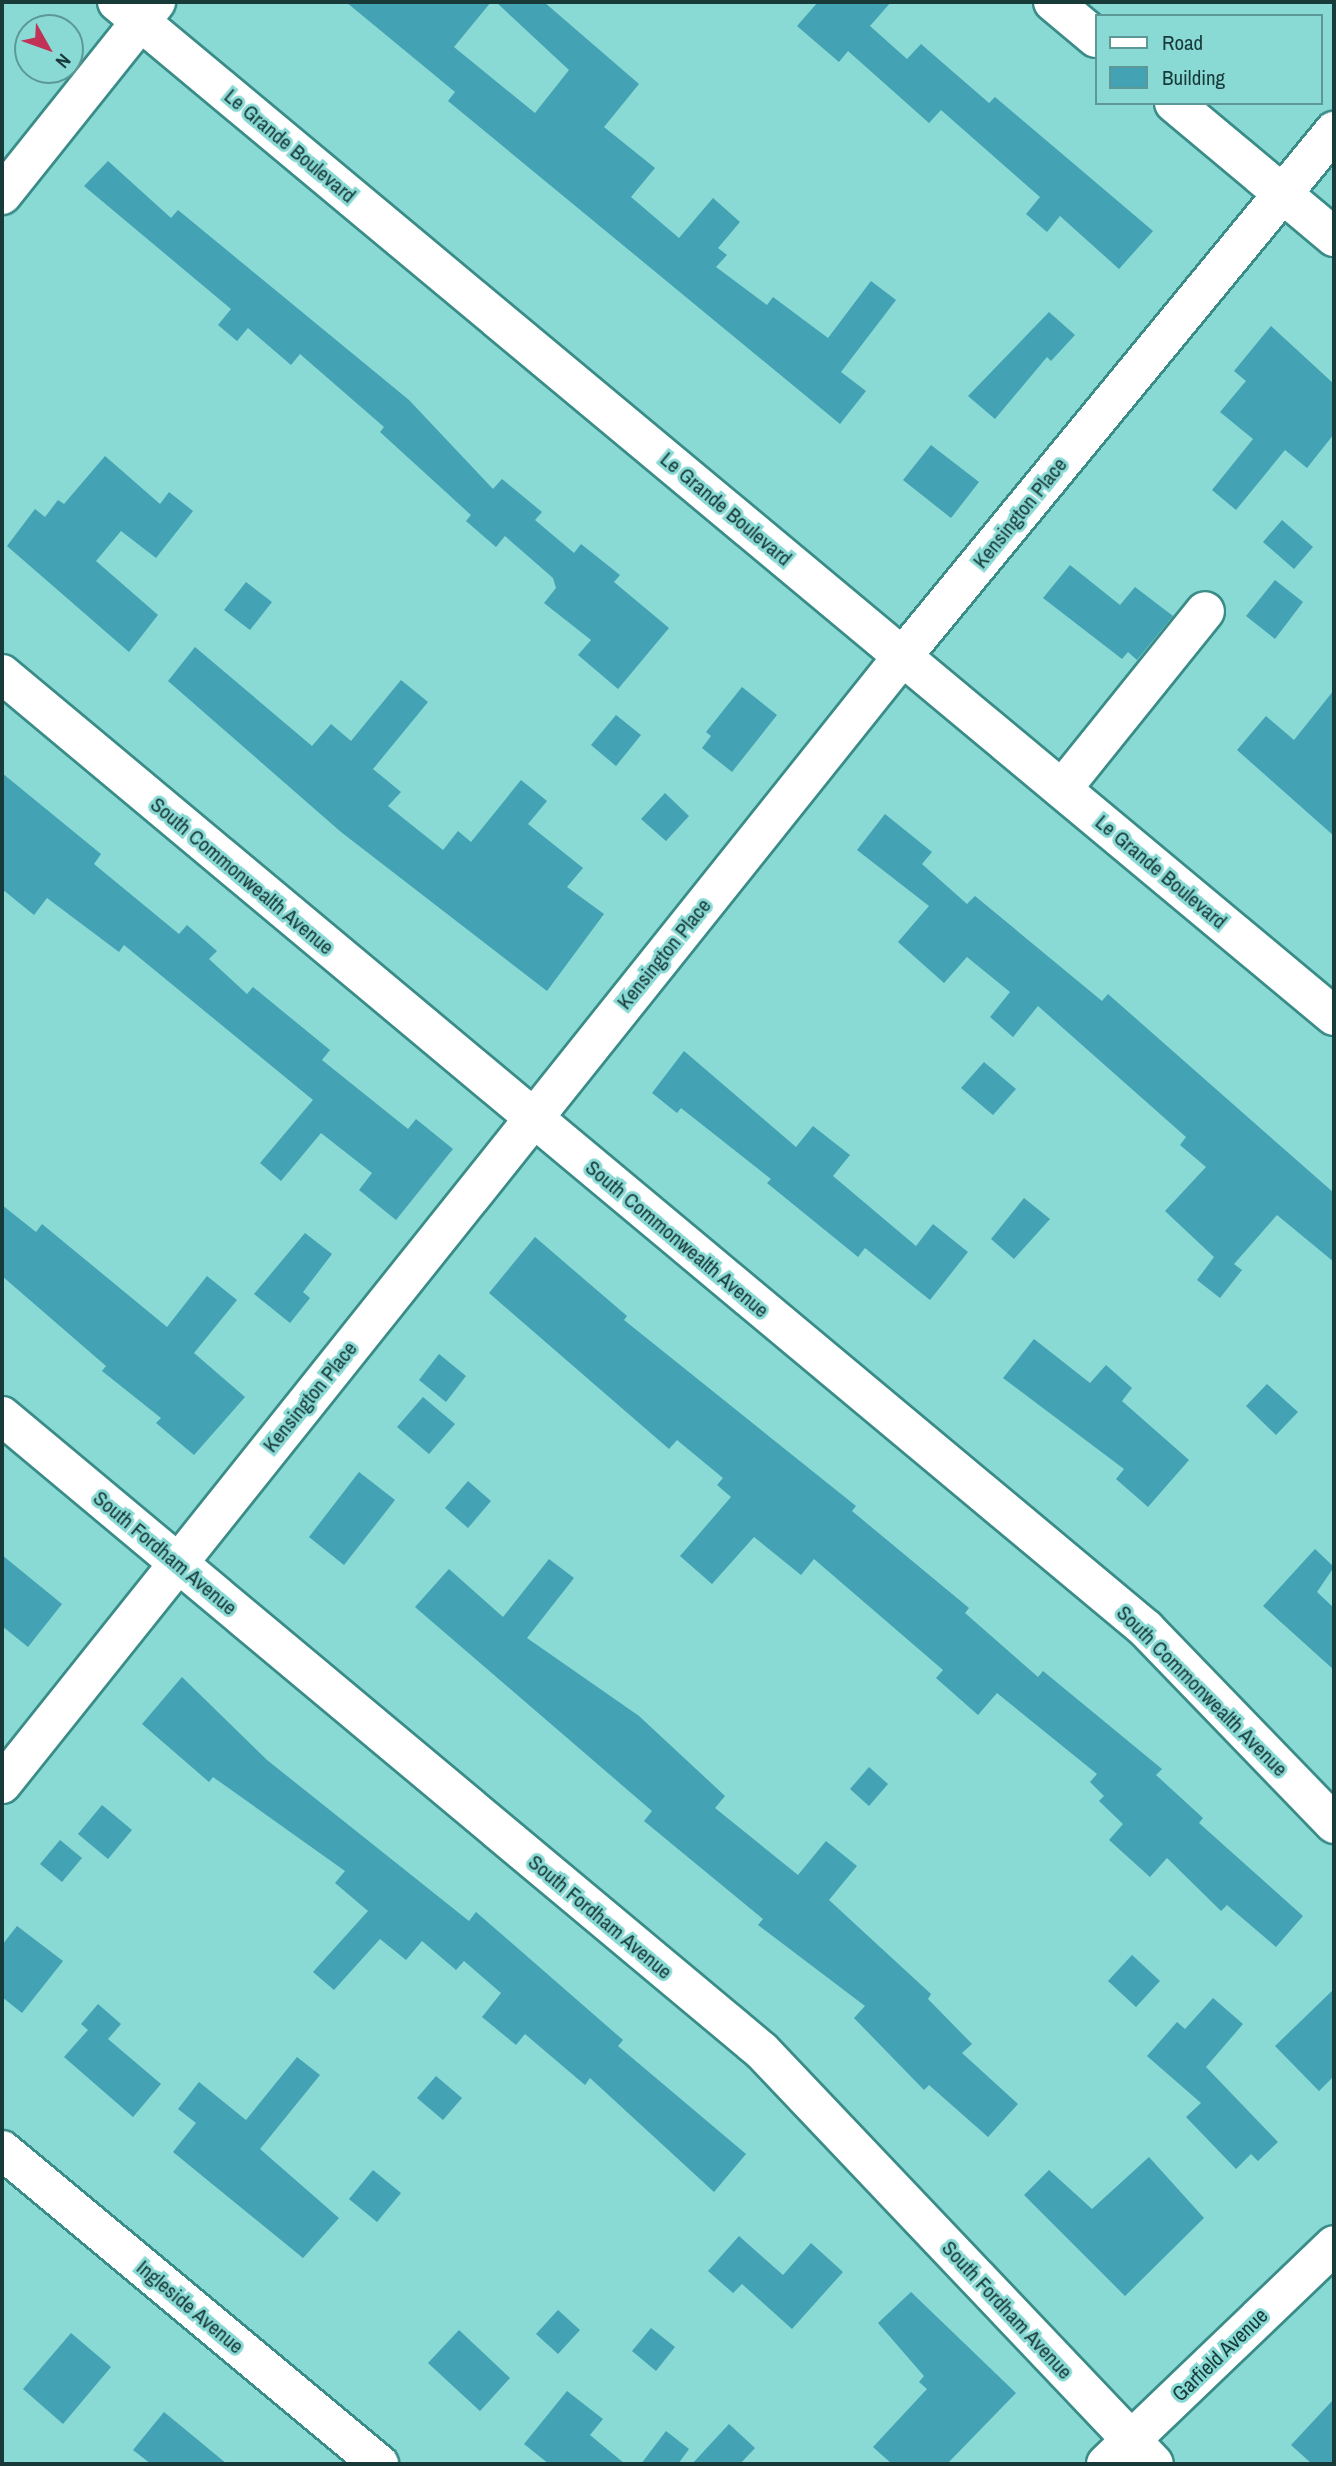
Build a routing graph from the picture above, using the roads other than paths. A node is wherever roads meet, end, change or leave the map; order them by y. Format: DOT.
graph roads {
  1 [pos="1053,2"];
  2 [pos="138,8"];
  3 [pos="1094,36"];
  4 [pos="1176,105"];
  5 [pos="1334,131"];
  6 [pos="2,195"];
  7 [pos="1284,195"];
  8 [pos="1334,237"];
  9 [pos="1205,611"];
  10 [pos="902,657"];
  11 [pos="2,674"];
  12 [pos="1062,789"];
  13 [pos="1334,1016"];
  14 [pos="533,1119"];
  15 [pos="2,1416"];
  16 [pos="178,1564"];
  17 [pos="2,1784"];
  18 [pos="1334,1825"];
  19 [pos="2,2150"];
  20 [pos="1334,2245"];
  21 [pos="1130,2456"];
  22 [pos="379,2464"];
  1 -- 3 [label="street"];
  2 -- 6 [label="street"];
  2 -- 10 [label="street, Le Grande Boulevard"];
  4 -- 7 [label="street"];
  5 -- 7 [label="street, Kensington Place"];
  7 -- 8 [label="street"];
  7 -- 10 [label="street, Kensington Place"];
  9 -- 12 [label="street"];
  10 -- 12 [label="street, Le Grande Boulevard"];
  10 -- 14 [label="street, Kensington Place"];
  11 -- 14 [label="street, South Commonwealth Avenue"];
  12 -- 13 [label="street, Le Grande Boulevard"];
  14 -- 16 [label="street, Kensington Place"];
  14 -- 18 [label="street, South Commonwealth Avenue"];
  15 -- 16 [label="street, South Fordham Avenue"];
  16 -- 17 [label="street, Kensington Place"];
  16 -- 21 [label="street, South Fordham Avenue"];
  19 -- 22 [label="street, Ingleside Avenue"];
  20 -- 21 [label="street, Garfield Avenue"];
}
